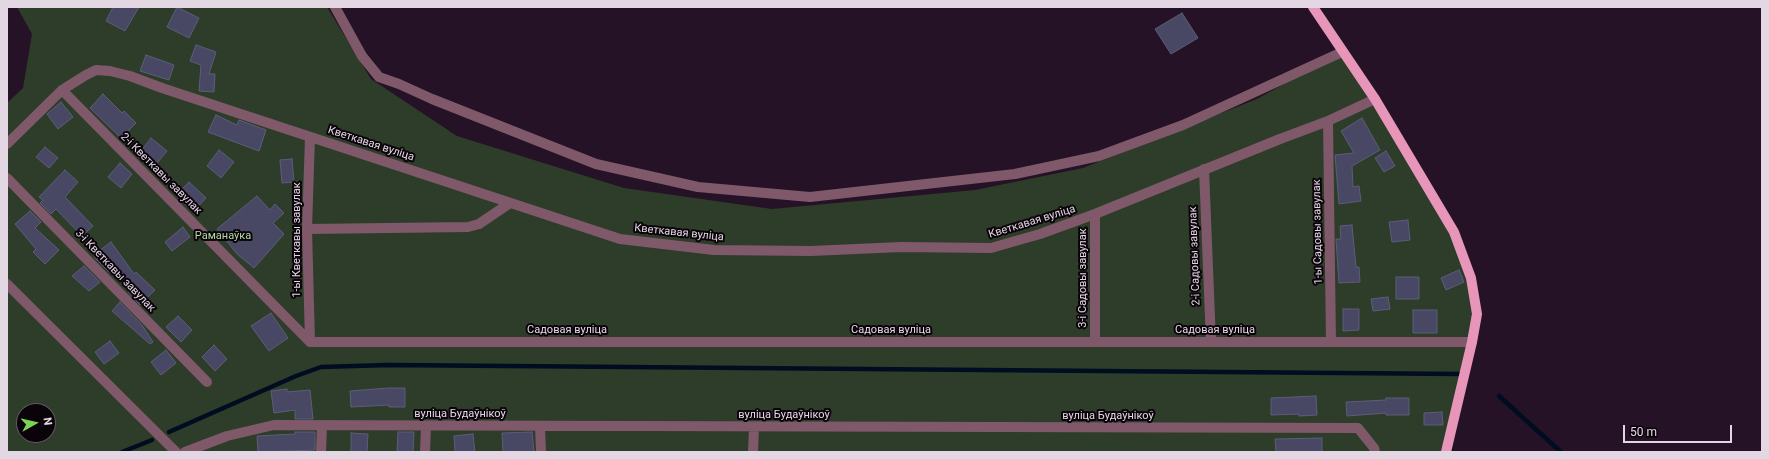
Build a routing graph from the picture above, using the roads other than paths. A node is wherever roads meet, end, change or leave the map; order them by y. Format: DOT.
graph roads {
  1 [pos="335,7"];
  2 [pos="1313,7"];
  3 [pos="1342,52"];
  4 [pos="62,90"];
  5 [pos="1375,99"];
  6 [pos="1328,121"];
  7 [pos="310,137"];
  8 [pos="7,144"];
  9 [pos="1204,170"];
  10 [pos="7,178"];
  11 [pos="510,203"];
  12 [pos="1095,214"];
  13 [pos="307,229"];
  14 [pos="7,284"];
  15 [pos="310,342"];
  16 [pos="1095,342"];
  17 [pos="1210,342"];
  18 [pos="1331,342"];
  19 [pos="1472,342"];
  20 [pos="207,382"];
  21 [pos="322,426"];
  22 [pos="426,426"];
  23 [pos="540,426"];
  24 [pos="754,427"];
  25 [pos="176,452"];
  26 [pos="185,452"];
  27 [pos="321,452"];
  28 [pos="425,452"];
  29 [pos="541,452"];
  30 [pos="753,452"];
  31 [pos="1375,452"];
  32 [pos="1446,452"];
  1 -- 3 [label="street"];
  2 -- 3 [label="main road"];
  3 -- 5 [label="main road"];
  4 -- 7 [label="street, Кветкавая вуліца"];
  4 -- 8 [label="street, Кветкавая вуліца"];
  4 -- 15 [label="street, 2-і Кветкавы завулак"];
  5 -- 6 [label="street, Кветкавая вуліца"];
  5 -- 19 [label="main road"];
  6 -- 9 [label="street, Кветкавая вуліца"];
  6 -- 18 [label="street, 1-ы Садовы завулак"];
  7 -- 11 [label="street, Кветкавая вуліца"];
  7 -- 13 [label="street, 1-ы Кветкавы завулак"];
  9 -- 12 [label="street, Кветкавая вуліца"];
  9 -- 17 [label="street, 2-і Садовы завулак"];
  10 -- 20 [label="street, 3-і Кветкавы завулак"];
  11 -- 12 [label="street, Кветкавая вуліца"];
  11 -- 13 [label="street"];
  12 -- 16 [label="street, 3-і Садовы завулак"];
  13 -- 15 [label="street, 1-ы Кветкавы завулак"];
  14 -- 25 [label="street"];
  15 -- 16 [label="street, Садовая вуліца"];
  16 -- 17 [label="street, Садовая вуліца"];
  17 -- 18 [label="street, Садовая вуліца"];
  18 -- 19 [label="street, Садовая вуліца"];
  19 -- 32 [label="main road"];
  21 -- 22 [label="street, вуліца Будаўнікоў"];
  21 -- 26 [label="street, вуліца Будаўнікоў"];
  21 -- 27 [label="street"];
  22 -- 23 [label="street, вуліца Будаўнікоў"];
  22 -- 28 [label="street"];
  23 -- 24 [label="street, вуліца Будаўнікоў"];
  23 -- 29 [label="street"];
  24 -- 30 [label="street"];
  24 -- 31 [label="street, вуліца Будаўнікоў"];
}
